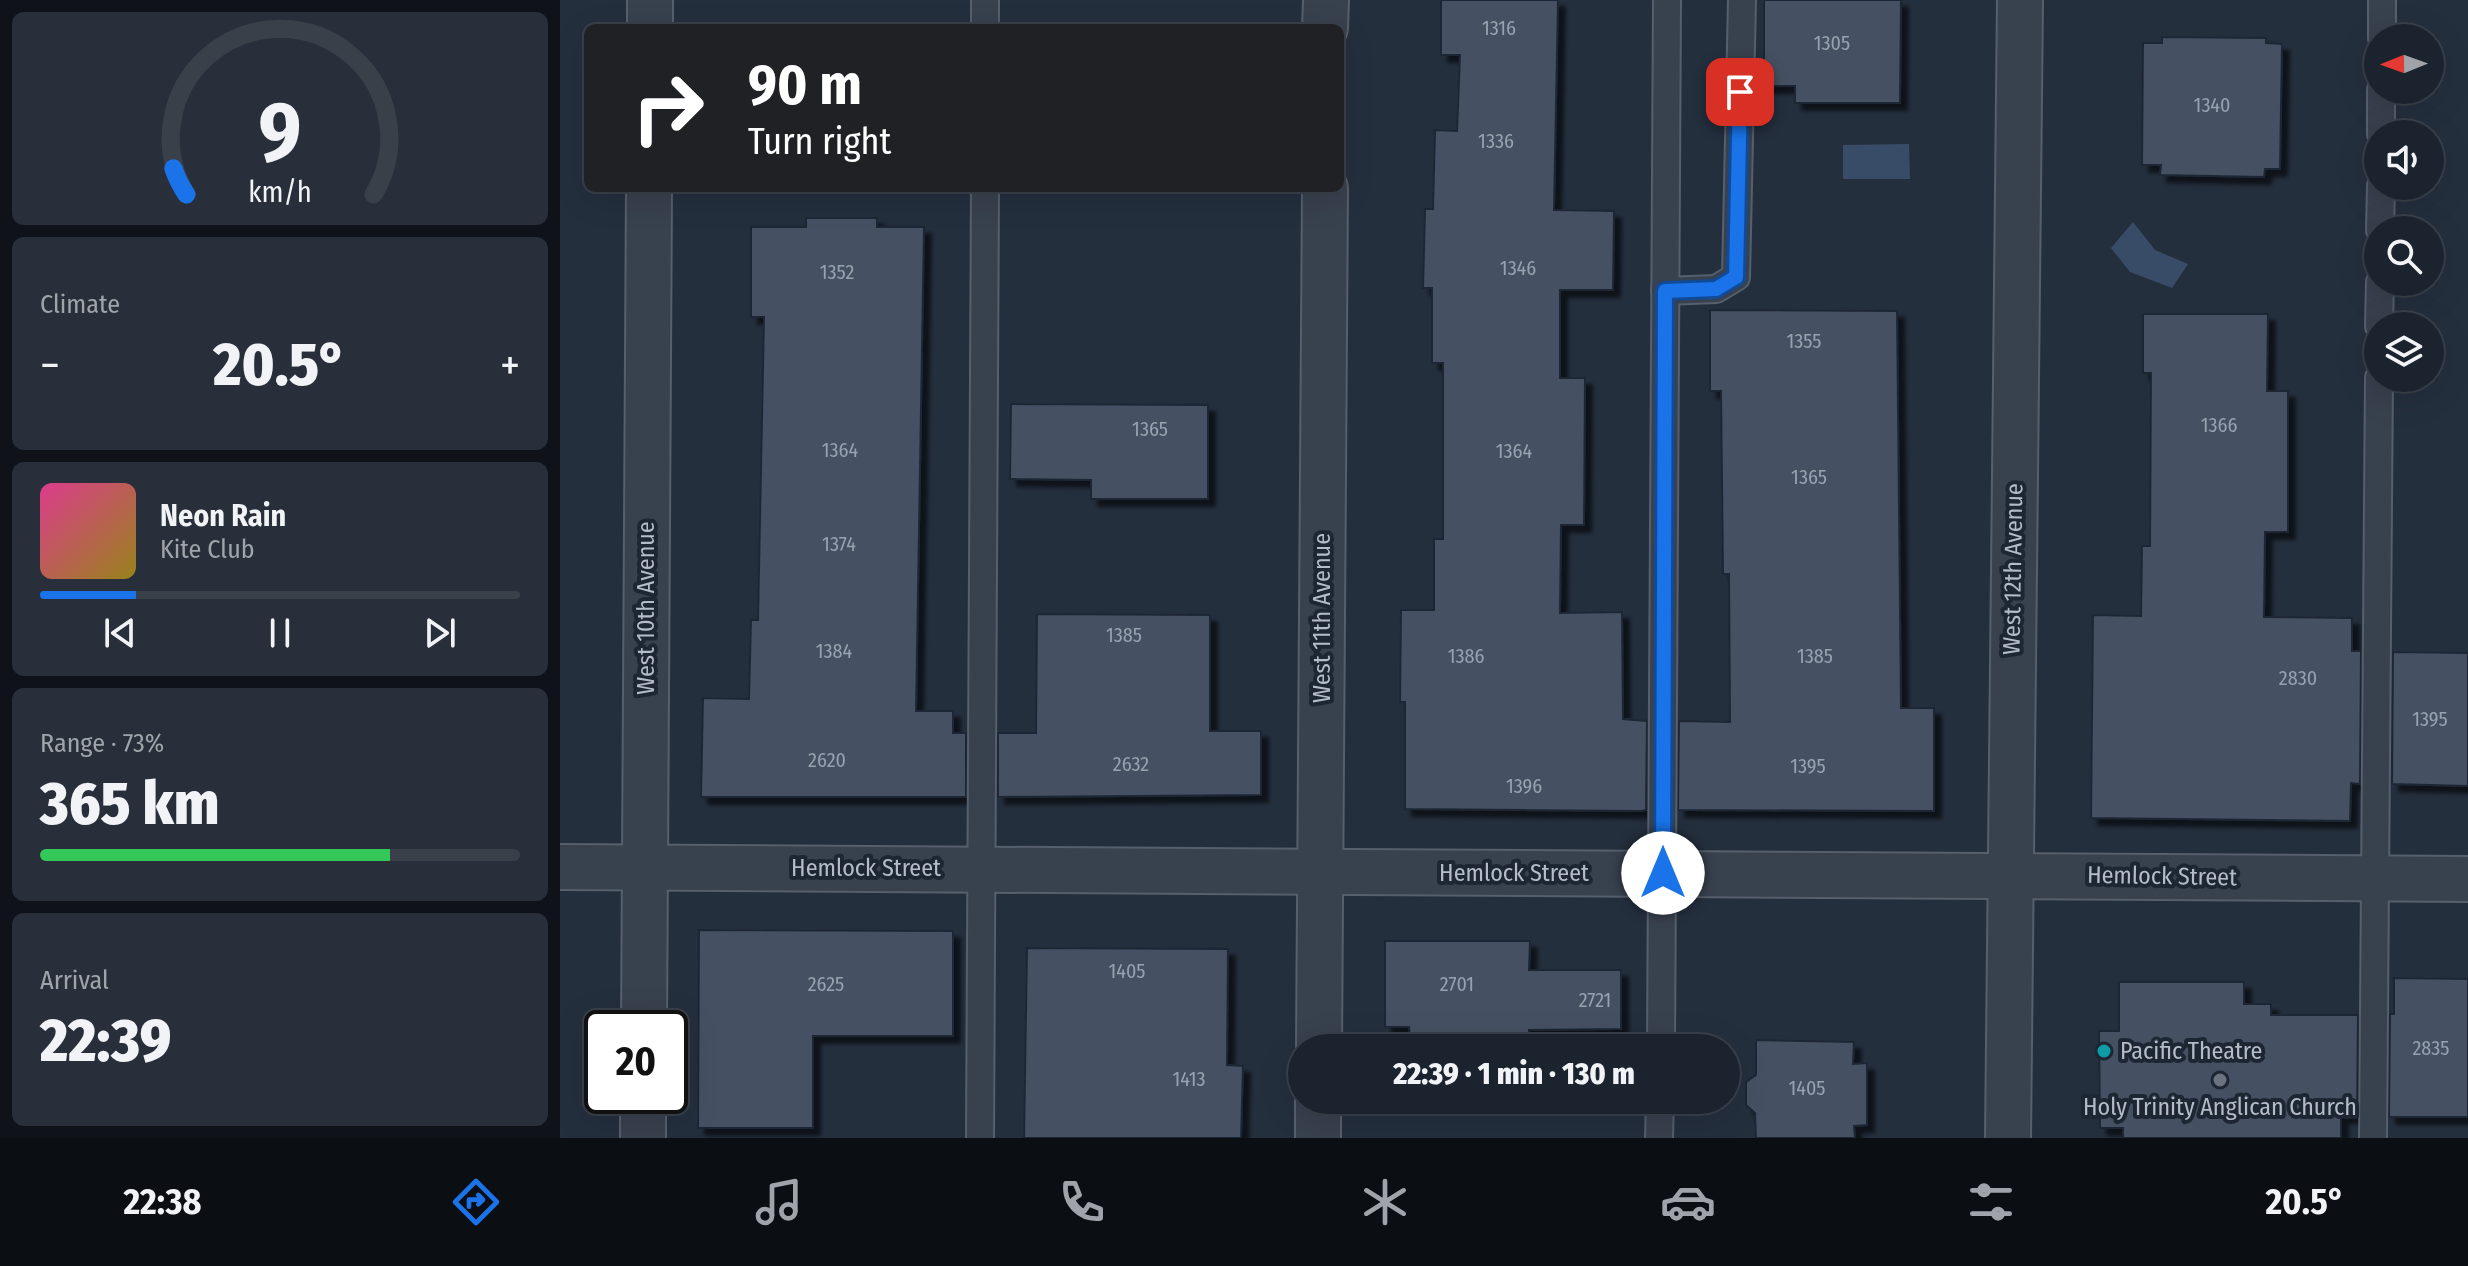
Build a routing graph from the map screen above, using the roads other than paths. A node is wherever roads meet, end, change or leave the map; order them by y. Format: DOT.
graph roads {
  1 [pos="650,0"];
  2 [pos="985,0"];
  3 [pos="1326,0"];
  4 [pos="1667,0"];
  5 [pos="1742,0"];
  6 [pos="2020,0"];
  7 [pos="2382,0"];
  8 [pos="650,24"];
  9 [pos="985,24"];
  10 [pos="1325,24"];
  11 [pos="2382,24"];
  12 [pos="649,192"];
  13 [pos="985,192"];
  14 [pos="1325,192"];
  15 [pos="1665,291"];
  16 [pos="2379,392"];
  17 [pos="560,867"];
  18 [pos="644,867"];
  19 [pos="982,868"];
  20 [pos="1320,872"];
  21 [pos="1663,873"];
  22 [pos="2009,876"];
  23 [pos="2375,878"];
  24 [pos="2468,879"];
  25 [pos="644,1010"];
  26 [pos="1319,1034"];
  27 [pos="1661,1034"];
  28 [pos="643,1114"];
  29 [pos="1318,1114"];
  30 [pos="1660,1114"];
  31 [pos="643,1138"];
  32 [pos="980,1138"];
  33 [pos="1318,1138"];
  34 [pos="1659,1138"];
  35 [pos="2008,1138"];
  36 [pos="2373,1138"];
  1 -- 8 [label="street"];
  2 -- 9 [label="lane"];
  3 -- 10 [label="street"];
  4 -- 15 [label="lane"];
  5 -- 15 [label="lane"];
  6 -- 22 [label="street, West 12th Avenue"];
  7 -- 11 [label="lane"];
  12 -- 18 [label="street, West 10th Avenue"];
  13 -- 19 [label="lane"];
  14 -- 20 [label="street, West 11th Avenue"];
  15 -- 21 [label="lane"];
  16 -- 23 [label="lane"];
  17 -- 18 [label="street, Hemlock Street"];
  18 -- 19 [label="street, Hemlock Street"];
  18 -- 25 [label="street, West 10th Avenue"];
  19 -- 20 [label="street, Hemlock Street"];
  19 -- 32 [label="lane"];
  20 -- 21 [label="street, Hemlock Street"];
  20 -- 26 [label="street, West 11th Avenue"];
  21 -- 22 [label="street, Hemlock Street"];
  21 -- 27 [label="lane"];
  22 -- 23 [label="street, Hemlock Street"];
  22 -- 35 [label="street, West 12th Avenue"];
  23 -- 24 [label="street, Hemlock Street"];
  23 -- 36 [label="lane"];
  28 -- 31 [label="street"];
  29 -- 33 [label="street"];
  30 -- 34 [label="lane"];
}
